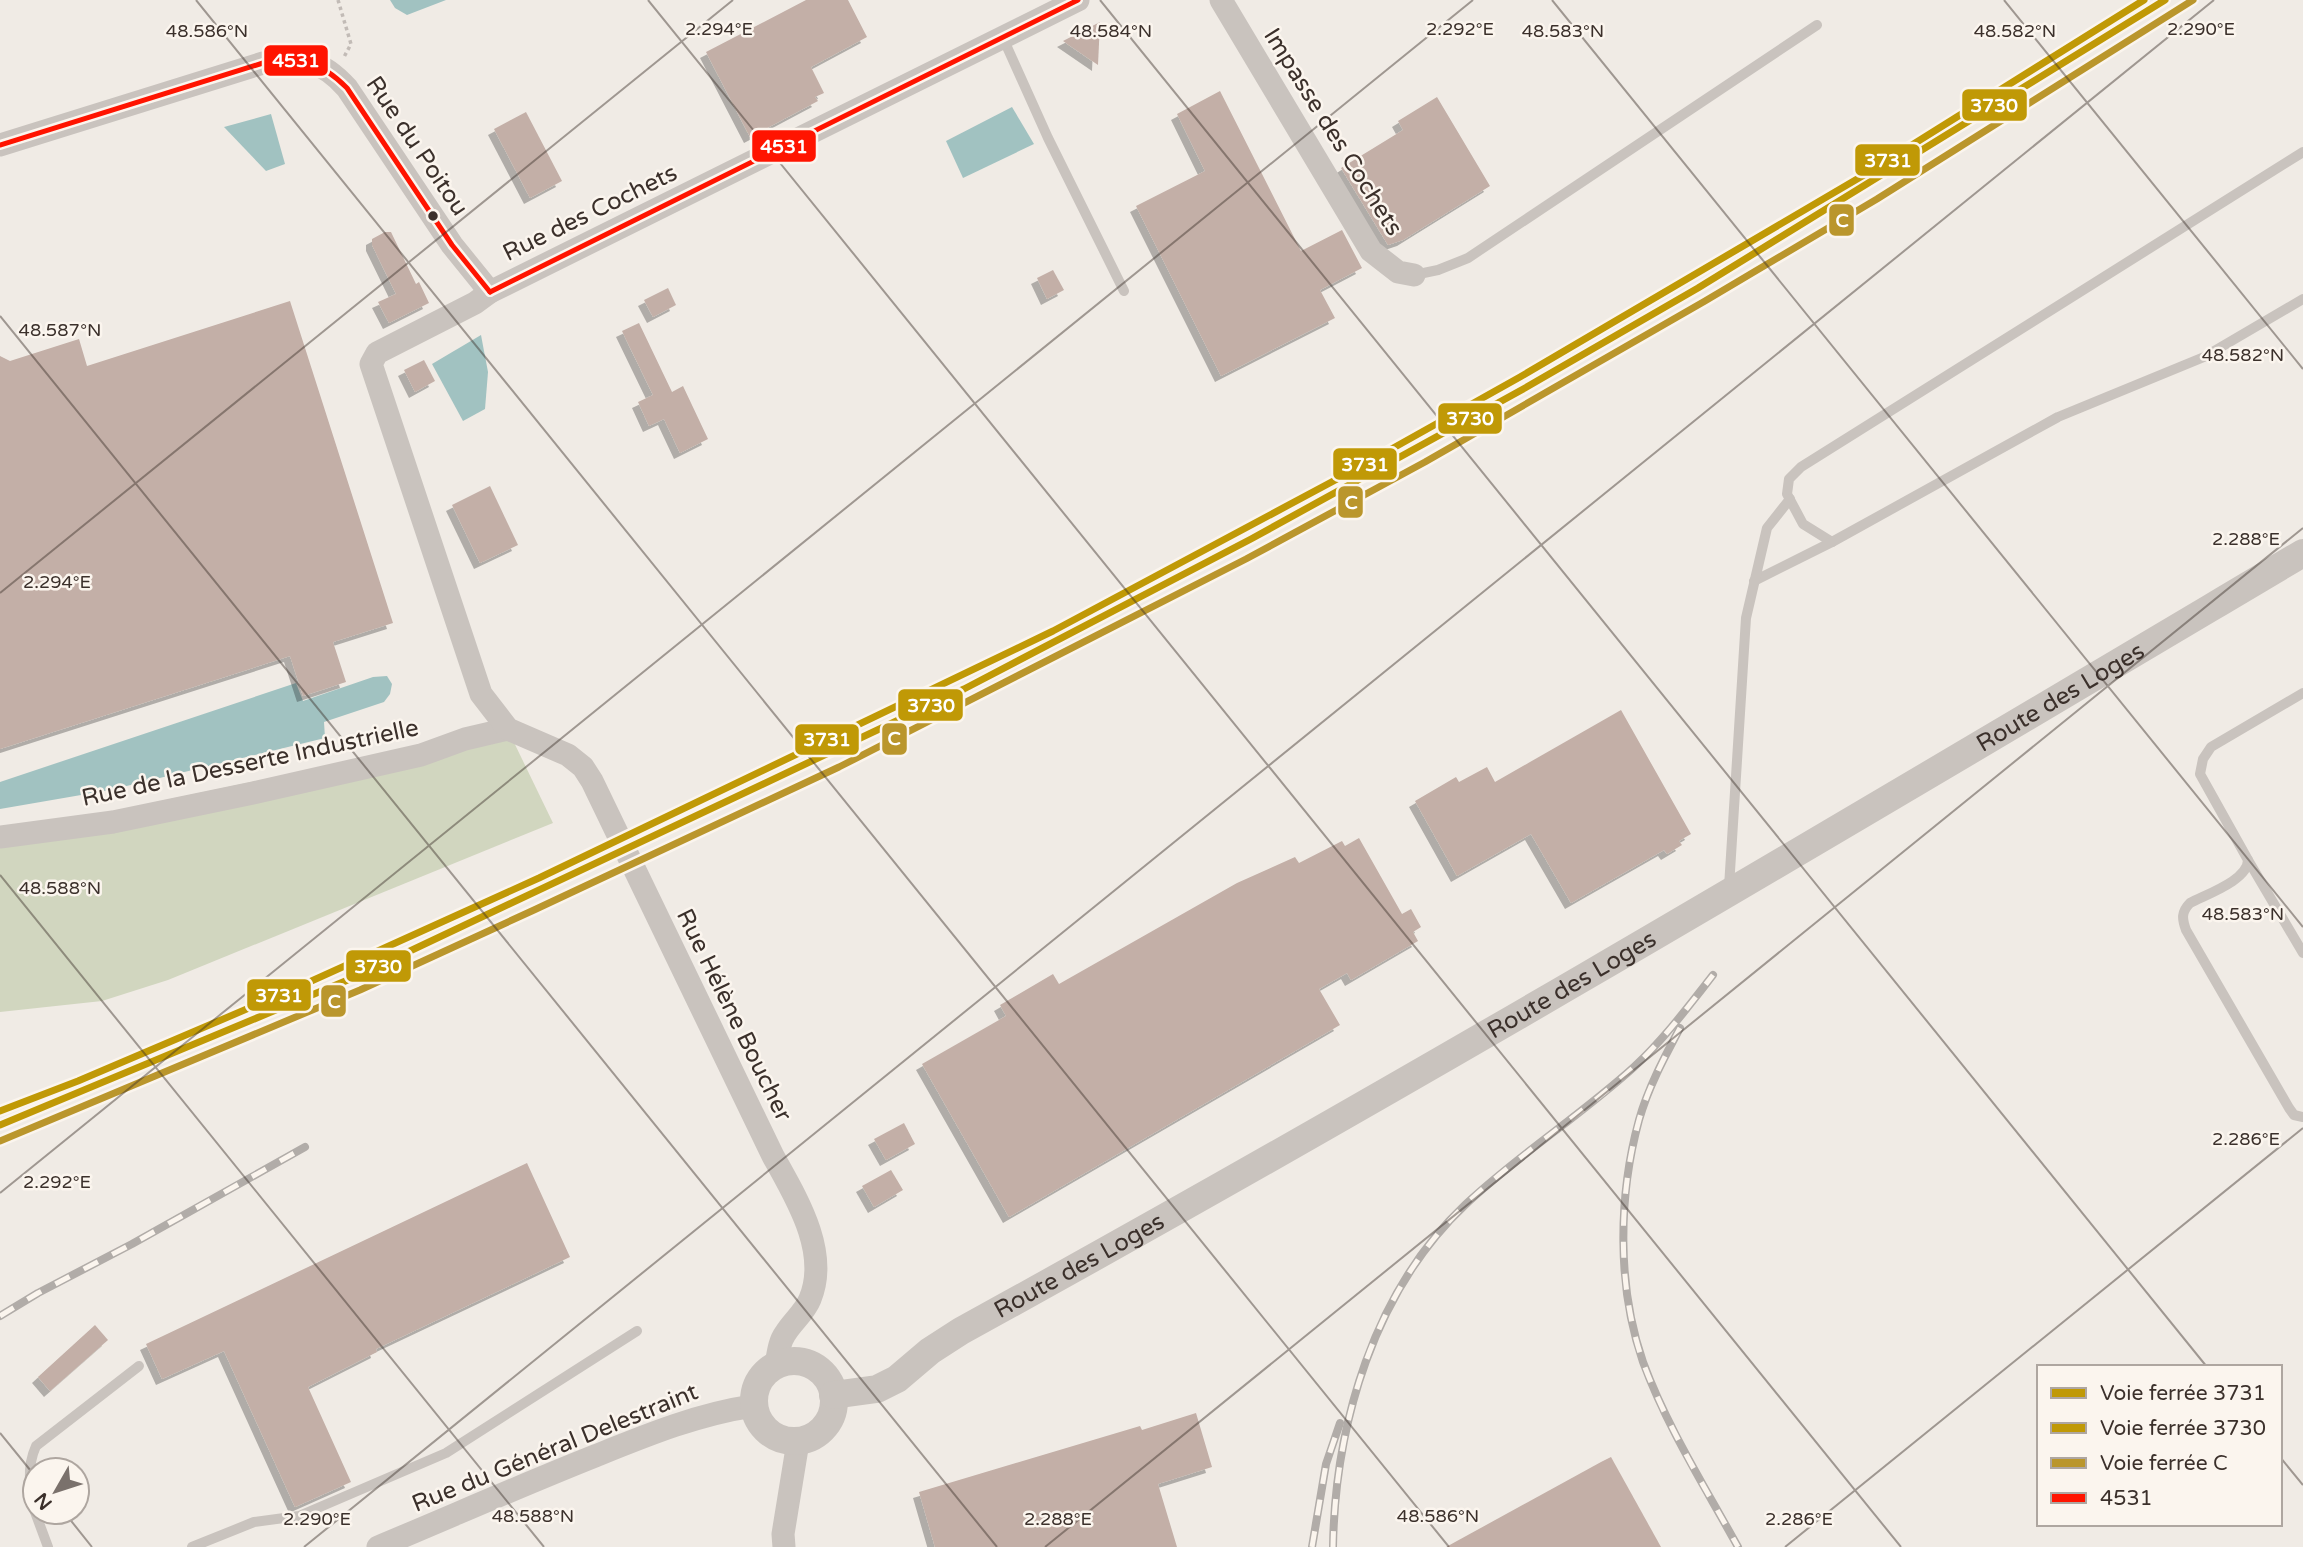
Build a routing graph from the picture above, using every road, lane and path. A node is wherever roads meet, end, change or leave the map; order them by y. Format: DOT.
graph roads {
  1 [pos="338,0"];
  2 [pos="1078,0"];
  3 [pos="1221,0"];
  4 [pos="1817,25"];
  5 [pos="1003,38"];
  6 [pos="335,74"];
  7 [pos="0,145"];
  8 [pos="2303,152"];
  9 [pos="1414,275"];
  10 [pos="1124,291"];
  11 [pos="490,292"];
  12 [pos="2303,299"];
  13 [pos="1790,499"];
  14 [pos="1832,542"];
  15 [pos="2303,553"];
  16 [pos="1754,581"];
  17 [pos="2303,693"];
  18 [pos="508,729"];
  19 [pos="0,837"];
  20 [pos="2248,860"];
  21 [pos="1729,893"];
  22 [pos="2303,953"];
  23 [pos="2303,1116"];
  24 [pos="637,1331"];
  25 [pos="776,1365"];
  26 [pos="139,1366"];
  27 [pos="833,1395"];
  28 [pos="753,1406"];
  29 [pos="798,1442"];
  30 [pos="31,1456"];
  31 [pos="40,1526"];
  32 [pos="48,1547"];
  33 [pos="192,1547"];
  34 [pos="378,1547"];
  35 [pos="783,1547"];
  1 -- 6 [label="path"];
  2 -- 5 [label="street, Rue des Cochets"];
  3 -- 9 [label="street, Impasse des Cochets"];
  4 -- 9 [label="lane"];
  5 -- 10 [label="lane"];
  5 -- 11 [label="street, Rue des Cochets"];
  6 -- 7 [label="street, Rue du Poitou"];
  6 -- 11 [label="street, Rue du Poitou"];
  8 -- 13 [label="lane"];
  11 -- 18 [label="street, Rue des Cochets"];
  12 -- 14 [label="lane"];
  13 -- 14 [label="lane"];
  13 -- 16 [label="lane"];
  14 -- 16 [label="lane"];
  15 -- 21 [label="street, Route des Loges"];
  16 -- 21 [label="lane"];
  17 -- 20 [label="lane"];
  18 -- 19 [label="street, Rue de la Desserte Industrielle"];
  18 -- 25 [label="street, Rue Hélène Boucher"];
  20 -- 22 [label="lane"];
  20 -- 23 [label="lane"];
  21 -- 27 [label="street, Route des Loges"];
  24 -- 33 [label="lane"];
  25 -- 27 [label="street"];
  25 -- 28 [label="street"];
  26 -- 30 [label="lane"];
  27 -- 29 [label="street"];
  28 -- 29 [label="street"];
  28 -- 34 [label="street, Rue du Général Delestraint"];
  29 -- 35 [label="street"];
  31 -- 32 [label="lane"];
}
